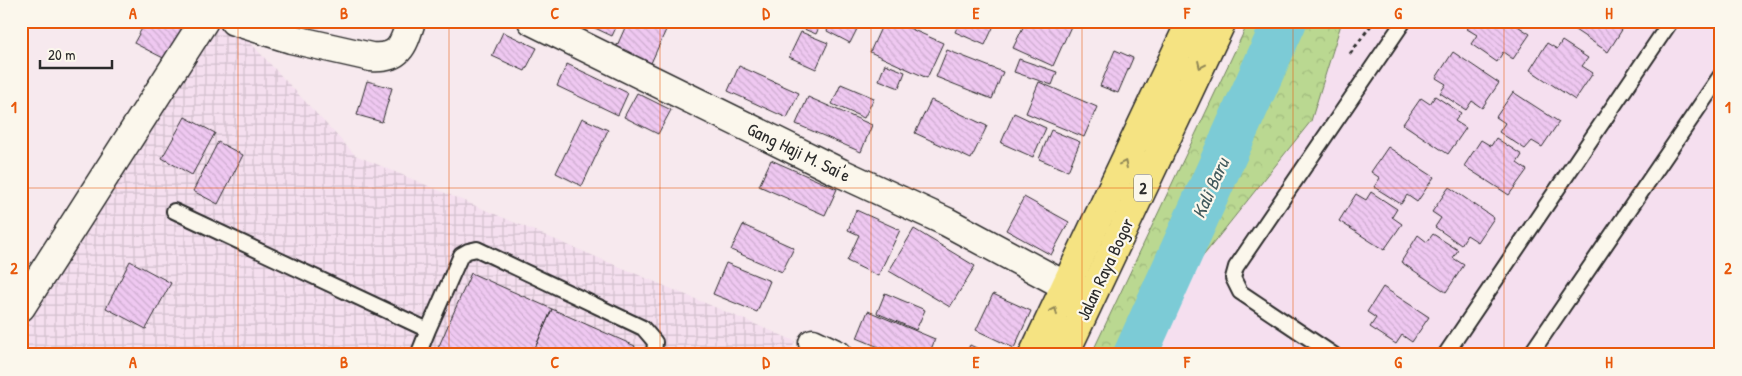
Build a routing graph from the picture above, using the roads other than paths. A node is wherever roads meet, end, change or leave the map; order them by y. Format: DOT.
graph roads {
  1 [pos="204,21"];
  2 [pos="234,21"];
  3 [pos="411,21"];
  4 [pos="532,21"];
  5 [pos="1191,21"];
  6 [pos="1222,21"];
  7 [pos="1404,21"];
  8 [pos="1670,21"];
  9 [pos="1721,74"];
  10 [pos="174,211"];
  11 [pos="1066,286"];
  12 [pos="21,308"];
  13 [pos="428,330"];
  14 [pos="813,343"];
  15 [pos="418,355"];
  16 [pos="654,355"];
  17 [pos="838,355"];
  18 [pos="1033,355"];
  19 [pos="1064,355"];
  20 [pos="1334,355"];
  21 [pos="1445,355"];
  22 [pos="1530,355"];
  1 -- 12 [label="street"];
  2 -- 3 [label="street"];
  4 -- 11 [label="street, Gang Haji M. Sai'e"];
  11 -- 5 [label="highway, Jalan Raya Bogor / 2, one-way"];
  6 -- 19 [label="highway, Jalan Raya Bogor / 2, one-way"];
  7 -- 20 [label="lane"];
  8 -- 21 [label="lane"];
  9 -- 22 [label="lane"];
  10 -- 13 [label="lane"];
  18 -- 11 [label="highway, Jalan Raya Bogor / 2, one-way"];
  13 -- 15 [label="lane"];
  13 -- 16 [label="lane"];
  14 -- 17 [label="street"];
}
